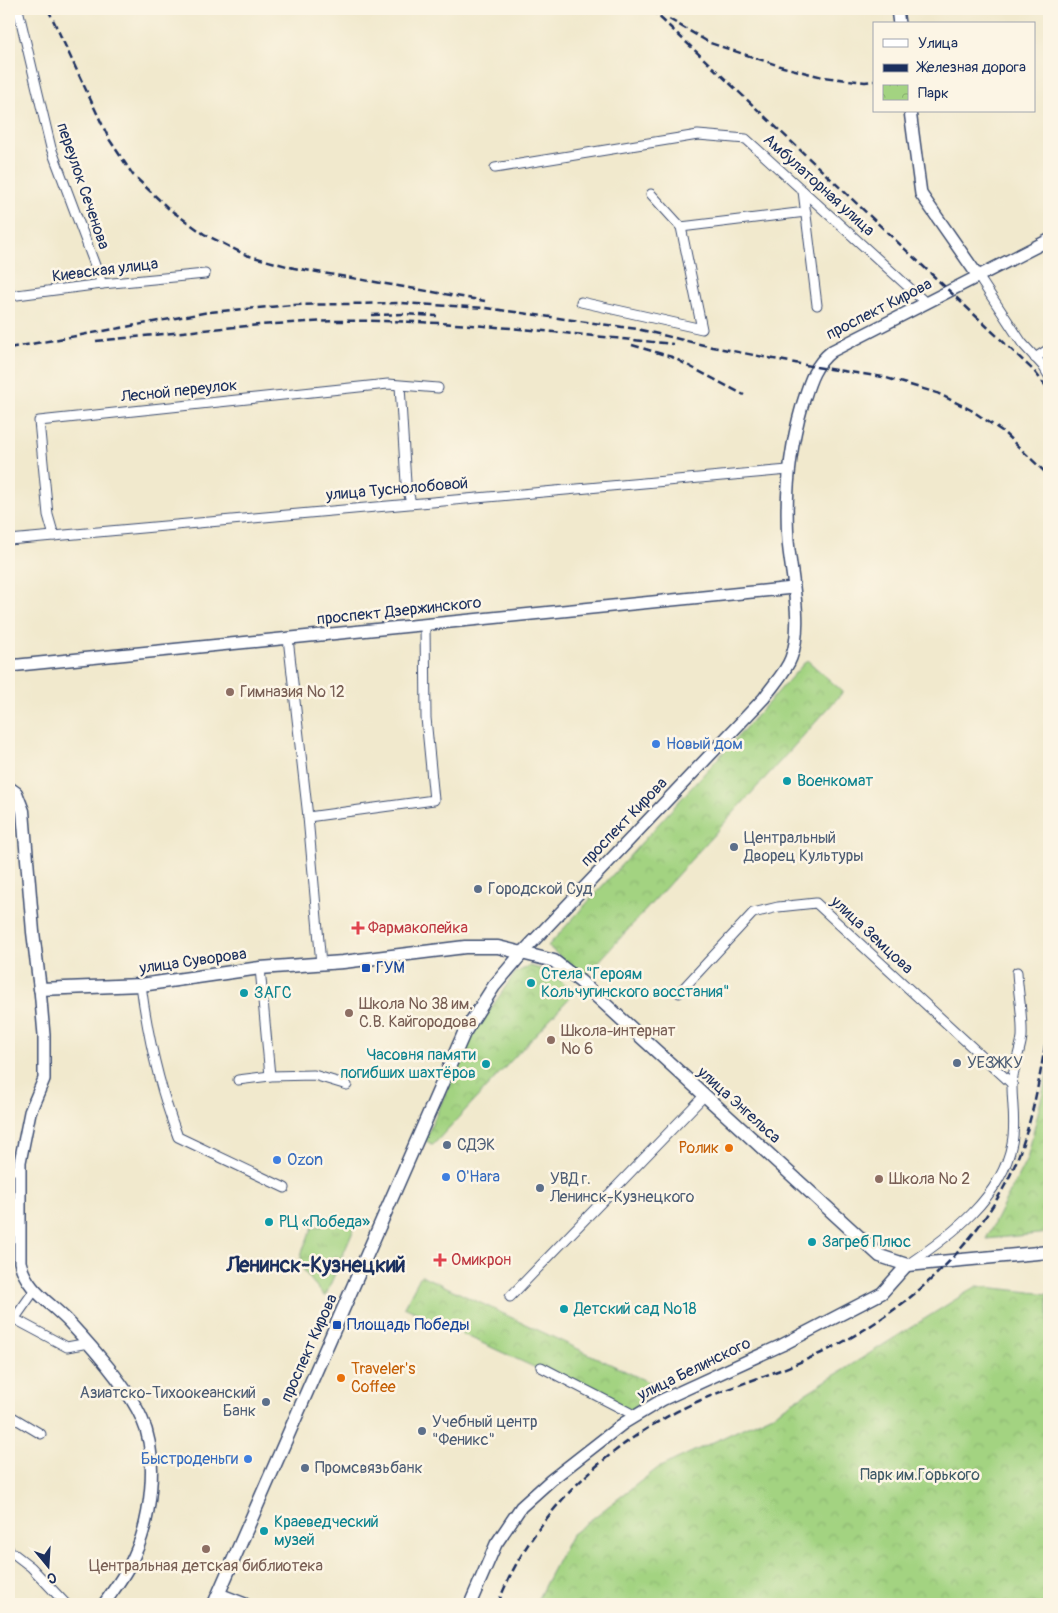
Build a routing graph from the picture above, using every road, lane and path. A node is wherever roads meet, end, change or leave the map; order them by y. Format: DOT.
graph roads {
  1 [pos="18,9"];
  2 [pos="897,9"];
  3 [pos="898,22"];
  4 [pos="910,112"];
  5 [pos="495,168"];
  6 [pos="803,191"];
  7 [pos="651,194"];
  8 [pos="806,212"];
  9 [pos="681,226"];
  10 [pos="1049,240"];
  11 [pos="205,274"];
  12 [pos="978,276"];
  13 [pos="102,284"];
  14 [pos="9,296"];
  15 [pos="581,302"];
  16 [pos="926,303"];
  17 [pos="818,305"];
  18 [pos="1049,349"];
  19 [pos="1035,358"];
  20 [pos="1049,376"];
  21 [pos="400,386"];
  22 [pos="438,388"];
  23 [pos="788,470"];
  24 [pos="411,503"];
  25 [pos="54,536"];
  26 [pos="9,540"];
  27 [pos="793,588"];
  28 [pos="425,625"];
  29 [pos="288,638"];
  30 [pos="9,666"];
  31 [pos="9,788"];
  32 [pos="308,817"];
  33 [pos="523,952"];
  34 [pos="554,961"];
  35 [pos="321,964"];
  36 [pos="260,968"];
  37 [pos="1017,972"];
  38 [pos="141,985"];
  39 [pos="40,989"];
  40 [pos="679,993"];
  41 [pos="270,1076"];
  42 [pos="238,1080"];
  43 [pos="1012,1084"];
  44 [pos="347,1085"];
  45 [pos="704,1096"];
  46 [pos="14,1170"];
  47 [pos="285,1188"];
  48 [pos="1049,1252"];
  49 [pos="907,1265"];
  50 [pos="34,1291"];
  51 [pos="510,1297"];
  52 [pos="11,1319"];
  53 [pos="88,1343"];
  54 [pos="541,1367"];
  55 [pos="9,1416"];
  56 [pos="636,1416"];
  57 [pos="40,1434"];
  58 [pos="9,1550"];
  59 [pos="217,1599"];
  60 [pos="66,1604"];
  61 [pos="104,1604"];
  62 [pos="245,1604"];
  63 [pos="470,1604"];
  1 -- 13 [label="street, переулок Сеченова"];
  2 -- 3 [label="street"];
  4 -- 12 [label="street"];
  5 -- 6 [label="street, Амбулаторная улица"];
  6 -- 8 [label="street"];
  6 -- 16 [label="street, Амбулаторная улица"];
  7 -- 9 [label="street"];
  8 -- 9 [label="street"];
  8 -- 17 [label="street"];
  9 -- 15 [label="street"];
  10 -- 12 [label="street, проспект Кирова"];
  11 -- 13 [label="street, Киевская улица"];
  12 -- 16 [label="street, проспект Кирова"];
  12 -- 19 [label="street"];
  13 -- 14 [label="street, Киевская улица"];
  16 -- 23 [label="street, проспект Кирова"];
  18 -- 19 [label="street"];
  19 -- 20 [label="street"];
  21 -- 22 [label="street, Лесной переулок"];
  21 -- 24 [label="street"];
  21 -- 25 [label="street, Лесной переулок"];
  23 -- 24 [label="street, улица Туснолобовой"];
  23 -- 27 [label="street, проспект Кирова"];
  24 -- 25 [label="street, улица Туснолобовой"];
  25 -- 26 [label="street, улица Туснолобовой"];
  27 -- 28 [label="street, проспект Дзержинского"];
  27 -- 33 [label="street, проспект Кирова"];
  28 -- 29 [label="street, проспект Дзержинского"];
  28 -- 32 [label="street"];
  29 -- 30 [label="street, проспект Дзержинского"];
  29 -- 32 [label="street"];
  31 -- 39 [label="main road"];
  32 -- 35 [label="street"];
  33 -- 34 [label="main road, улица Суворова"];
  33 -- 35 [label="main road, улица Суворова"];
  33 -- 59 [label="main road, проспект Кирова"];
  34 -- 45 [label="main road, улица Энгельса"];
  35 -- 36 [label="main road, улица Суворова"];
  36 -- 38 [label="main road, улица Суворова"];
  36 -- 41 [label="street"];
  37 -- 43 [label="street"];
  38 -- 39 [label="main road, улица Суворова"];
  38 -- 47 [label="street"];
  39 -- 46 [label="street"];
  40 -- 43 [label="street, улица Земцова"];
  41 -- 42 [label="street"];
  41 -- 44 [label="street"];
  43 -- 49 [label="street"];
  45 -- 49 [label="main road, улица Энгельса"];
  45 -- 51 [label="street"];
  46 -- 50 [label="street"];
  48 -- 49 [label="main road"];
  49 -- 56 [label="street, улица Белинского"];
  50 -- 52 [label="street"];
  50 -- 53 [label="street"];
  52 -- 53 [label="street"];
  53 -- 61 [label="street"];
  54 -- 56 [label="street"];
  55 -- 57 [label="street"];
  56 -- 63 [label="street, улица Белинского"];
  58 -- 60 [label="street"];
  59 -- 62 [label="street"];
}
